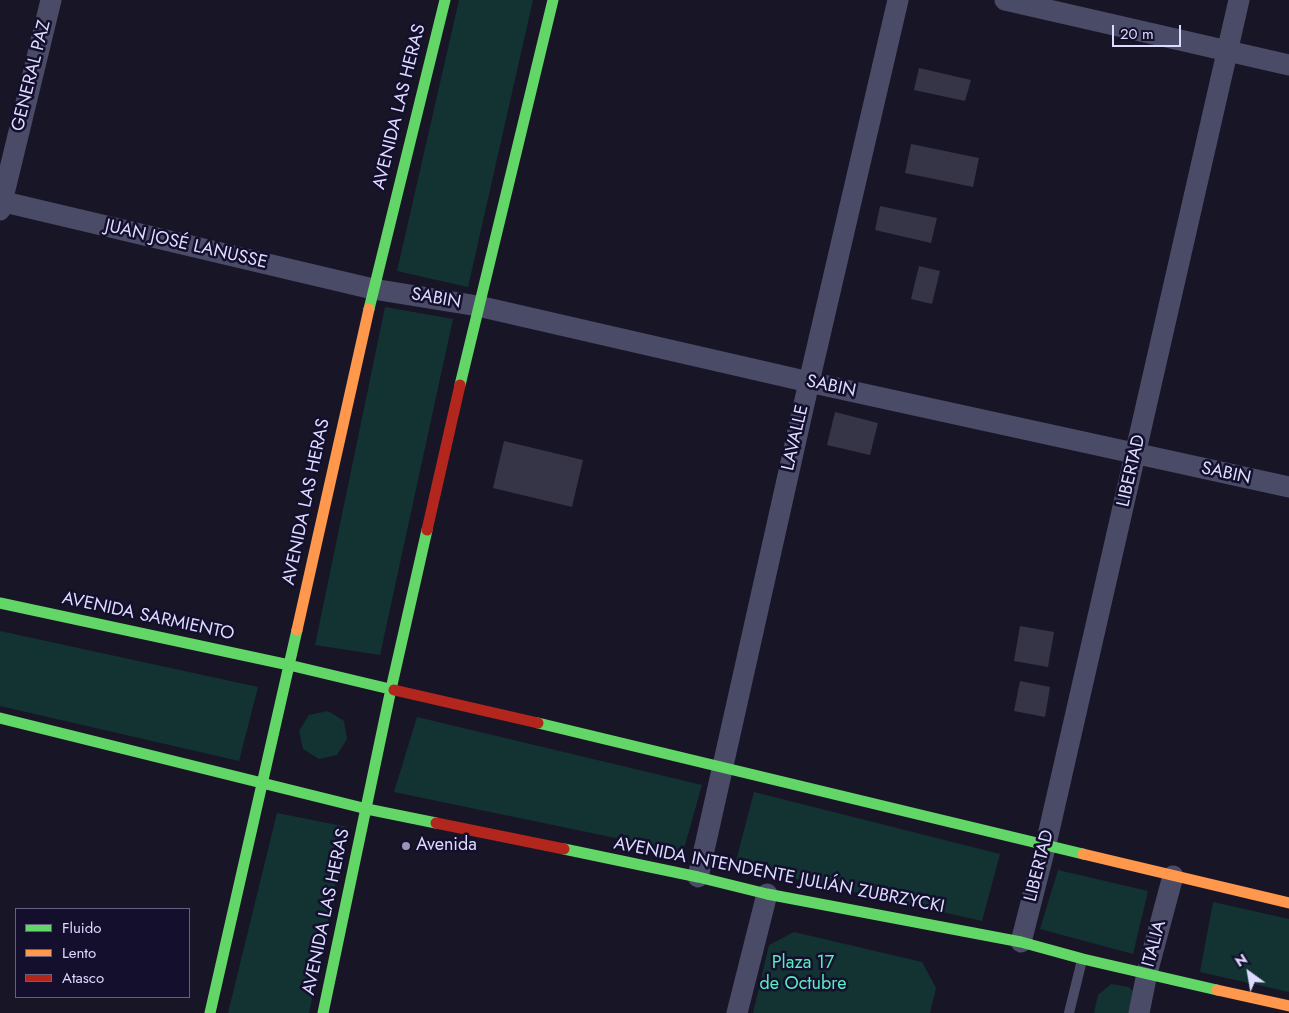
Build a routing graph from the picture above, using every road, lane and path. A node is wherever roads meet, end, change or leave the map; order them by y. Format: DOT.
graph roads {
  1 [pos="51,0"];
  2 [pos="445,0"];
  3 [pos="553,0"];
  4 [pos="898,0"];
  5 [pos="1005,0"];
  6 [pos="1239,0"];
  7 [pos="1228,51"];
  8 [pos="1289,65"];
  9 [pos="1,204"];
  10 [pos="372,288"];
  11 [pos="478,306"];
  12 [pos="809,382"];
  13 [pos="1136,454"];
  14 [pos="1289,487"];
  15 [pos="0,603"];
  16 [pos="289,665"];
  17 [pos="391,689"];
  18 [pos="0,718"];
  19 [pos="724,767"];
  20 [pos="262,782"];
  21 [pos="367,809"];
  22 [pos="1046,844"];
  23 [pos="1173,876"];
  24 [pos="698,877"];
  25 [pos="767,894"];
  26 [pos="1289,903"];
  27 [pos="1020,942"];
  28 [pos="1083,959"];
  29 [pos="1147,973"];
  30 [pos="1289,1006"];
  31 [pos="210,1013"];
  32 [pos="324,1013"];
  33 [pos="737,1013"];
  34 [pos="1069,1013"];
  35 [pos="1139,1013"];
  1 -- 9 [label="street, GENERAL PAZ"];
  2 -- 10 [label="main road, AVENIDA LAS HERAS"];
  3 -- 11 [label="main road, AVENIDA LAS HERAS"];
  4 -- 12 [label="street, LAVALLE"];
  5 -- 7 [label="street"];
  6 -- 7 [label="street, LIBERTAD"];
  7 -- 8 [label="street"];
  7 -- 13 [label="street, LIBERTAD"];
  9 -- 10 [label="street, JUAN JOSÉ LANUSSE"];
  10 -- 11 [label="street, SABIN"];
  10 -- 16 [label="main road, AVENIDA LAS HERAS"];
  11 -- 12 [label="street, SABIN"];
  11 -- 17 [label="main road, AVENIDA LAS HERAS"];
  12 -- 13 [label="street, SABIN"];
  12 -- 19 [label="street, LAVALLE"];
  13 -- 14 [label="street, SABIN"];
  13 -- 22 [label="street, LIBERTAD"];
  15 -- 16 [label="main road, AVENIDA SARMIENTO"];
  16 -- 17 [label="main road"];
  16 -- 20 [label="main road, AVENIDA LAS HERAS"];
  17 -- 19 [label="main road"];
  17 -- 21 [label="main road, AVENIDA LAS HERAS"];
  18 -- 20 [label="main road"];
  19 -- 22 [label="main road"];
  19 -- 24 [label="street, LAVALLE"];
  20 -- 21 [label="main road, AVENIDA INTENDENTE JULIÁN ZUBRZYCKI"];
  20 -- 31 [label="main road, AVENIDA LAS HERAS"];
  21 -- 24 [label="main road, AVENIDA INTENDENTE JULIÁN ZUBRZYCKI"];
  21 -- 32 [label="main road, AVENIDA LAS HERAS"];
  22 -- 23 [label="main road"];
  22 -- 27 [label="street, LIBERTAD"];
  23 -- 26 [label="main road"];
  23 -- 29 [label="street, ITALIA"];
  24 -- 25 [label="main road, AVENIDA INTENDENTE JULIÁN ZUBRZYCKI"];
  25 -- 27 [label="main road, AVENIDA INTENDENTE JULIÁN ZUBRZYCKI"];
  25 -- 33 [label="street"];
  27 -- 28 [label="main road, AVENIDA INTENDENTE JULIÁN ZUBRZYCKI"];
  28 -- 29 [label="main road, AVENIDA INTENDENTE JULIÁN ZUBRZYCKI"];
  28 -- 34 [label="lane"];
  29 -- 30 [label="main road, AVENIDA INTENDENTE JULIÁN ZUBRZYCKI"];
  29 -- 35 [label="street, ITALIA"];
}
